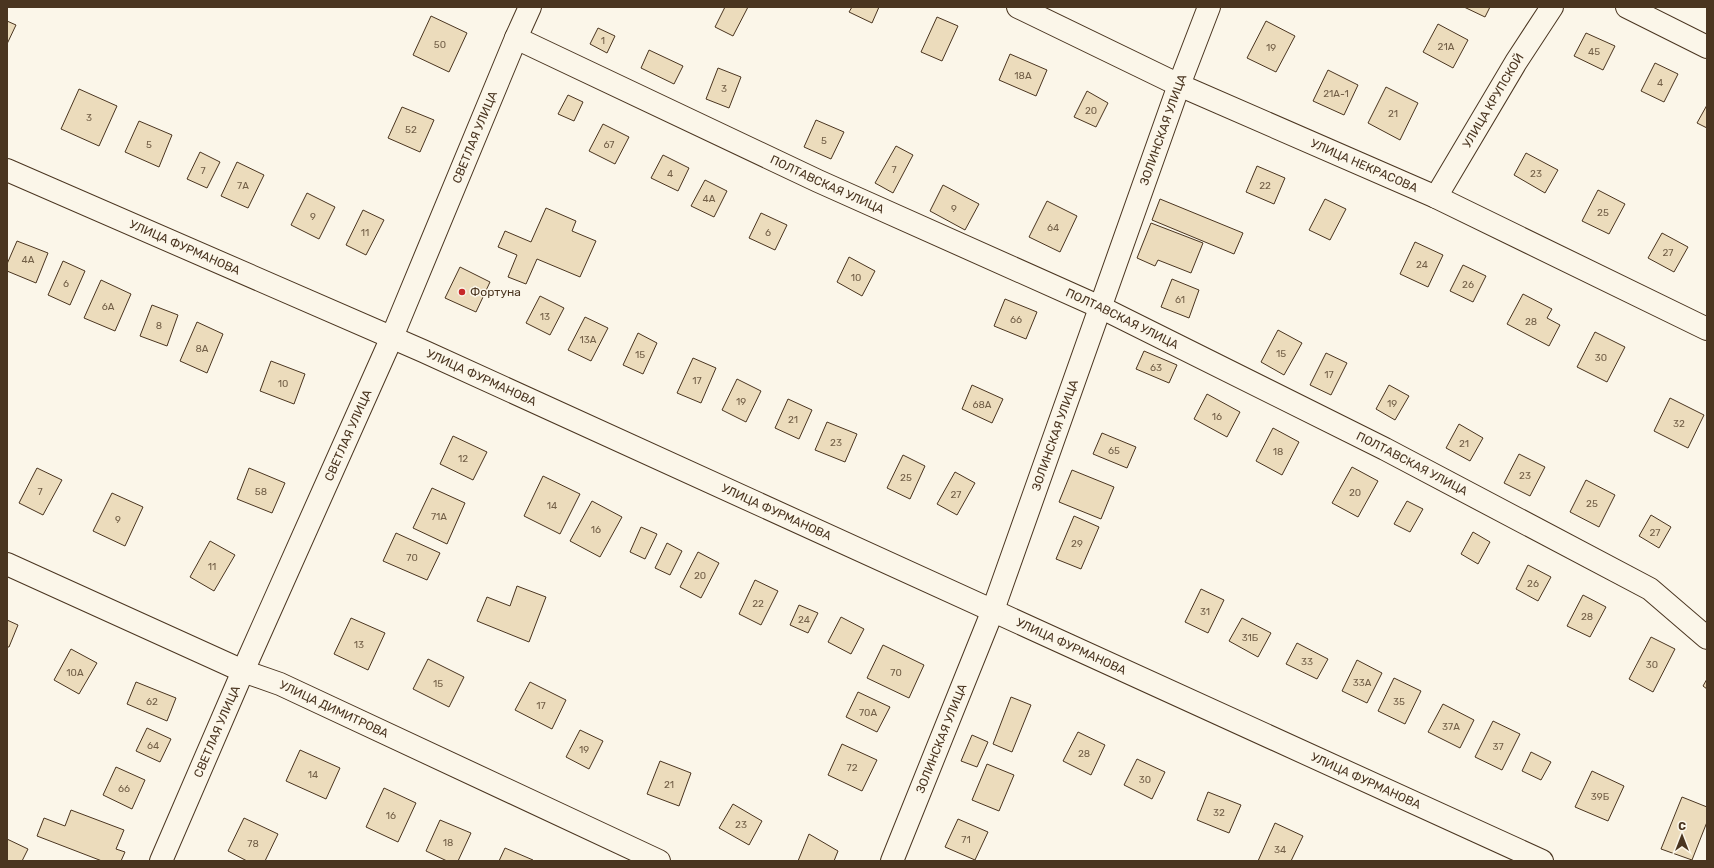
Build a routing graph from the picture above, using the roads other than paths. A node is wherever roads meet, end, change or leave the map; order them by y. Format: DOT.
graph roads {
  1 [pos="530,7"];
  2 [pos="1018,7"];
  3 [pos="1209,7"];
  4 [pos="1552,7"];
  5 [pos="1627,7"];
  6 [pos="516,38"];
  7 [pos="1707,47"];
  8 [pos="1179,84"];
  9 [pos="7,170"];
  10 [pos="1436,197"];
  11 [pos="1100,307"];
  12 [pos="1707,330"];
  13 [pos="392,337"];
  14 [pos="7,564"];
  15 [pos="993,610"];
  16 [pos="1707,638"];
  17 [pos="243,671"];
  18 [pos="161,861"];
  19 [pos="659,861"];
  20 [pos="892,861"];
  21 [pos="1542,861"];
  1 -- 6 [label="street, СВЕТЛАЯ УЛИЦА"];
  2 -- 8 [label="street, УЛИЦА НЕКРАСОВА"];
  3 -- 8 [label="street, ЗОЛИНСКАЯ УЛИЦА"];
  4 -- 10 [label="street, УЛИЦА КРУПСКОЙ"];
  5 -- 7 [label="street"];
  6 -- 11 [label="street, ПОЛТАВСКАЯ УЛИЦА"];
  6 -- 13 [label="street, СВЕТЛАЯ УЛИЦА"];
  8 -- 10 [label="street, УЛИЦА НЕКРАСОВА"];
  8 -- 11 [label="street, ЗОЛИНСКАЯ УЛИЦА"];
  9 -- 13 [label="street, УЛИЦА ФУРМАНОВА"];
  10 -- 12 [label="street, УЛИЦА НЕКРАСОВА"];
  11 -- 15 [label="street, ЗОЛИНСКАЯ УЛИЦА"];
  11 -- 16 [label="street, ПОЛТАВСКАЯ УЛИЦА"];
  13 -- 15 [label="street, УЛИЦА ФУРМАНОВА"];
  13 -- 17 [label="street, СВЕТЛАЯ УЛИЦА"];
  14 -- 17 [label="street, УЛИЦА ДИМИТРОВА"];
  15 -- 20 [label="street, ЗОЛИНСКАЯ УЛИЦА"];
  15 -- 21 [label="street, УЛИЦА ФУРМАНОВА"];
  17 -- 18 [label="street, СВЕТЛАЯ УЛИЦА"];
  17 -- 19 [label="street, УЛИЦА ДИМИТРОВА"];
}
